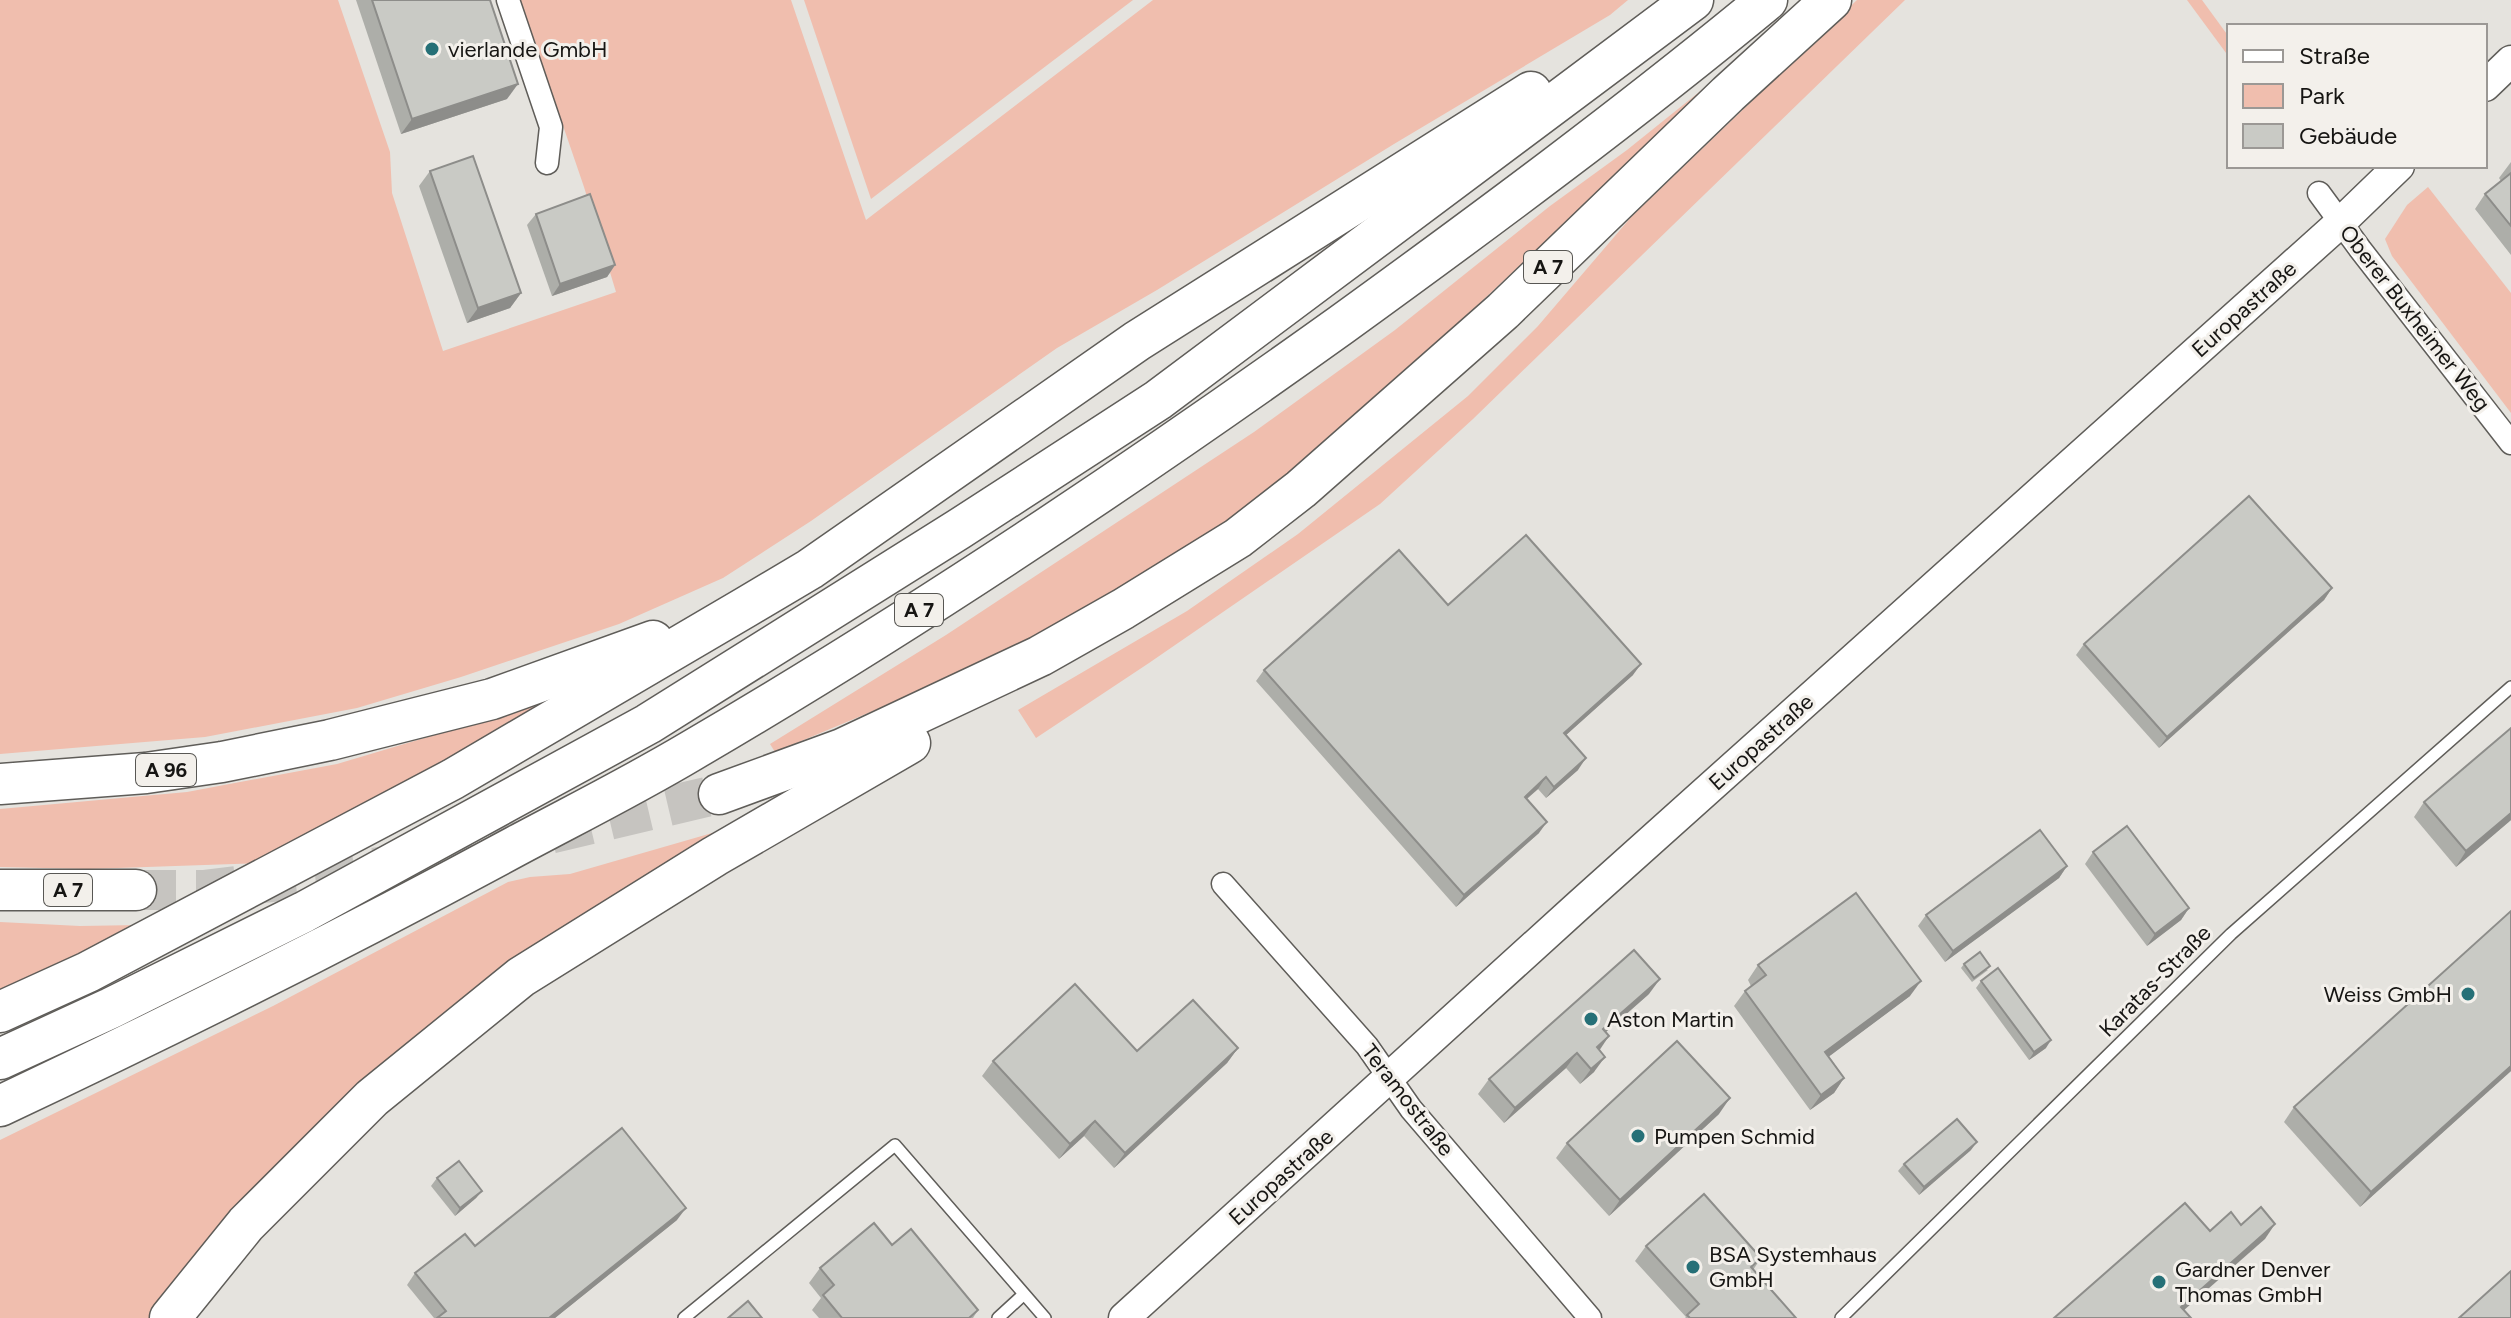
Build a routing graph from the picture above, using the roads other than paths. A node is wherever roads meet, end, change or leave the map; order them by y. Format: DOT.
graph roads {
  1 [pos="508,0"];
  2 [pos="1684,0"];
  3 [pos="1693,0"];
  4 [pos="1767,0"];
  5 [pos="1831,0"];
  6 [pos="2511,61"];
  7 [pos="2487,84"];
  8 [pos="547,163"];
  9 [pos="2397,168"];
  10 [pos="2319,193"];
  11 [pos="2341,222"];
  12 [pos="2511,443"];
  13 [pos="746,607"];
  14 [pos="1040,656"];
  15 [pos="2511,687"];
  16 [pos="0,784"];
  17 [pos="719,794"];
  18 [pos="1223,884"];
  19 [pos="0,890"];
  20 [pos="136,890"];
  21 [pos="0,1012"];
  22 [pos="0,1059"];
  23 [pos="1390,1079"];
  24 [pos="0,1106"];
  25 [pos="1023,1295"];
  26 [pos="170,1318"];
  27 [pos="684,1318"];
  28 [pos="998,1318"];
  29 [pos="1045,1318"];
  30 [pos="1124,1318"];
  31 [pos="1590,1318"];
  32 [pos="1841,1318"];
  1 -- 8 [label="street"];
  2 -- 13 [label="highway"];
  3 -- 22 [label="highway, A 7"];
  4 -- 24 [label="highway, A 7"];
  5 -- 14 [label="highway, A 7"];
  6 -- 7 [label="main road"];
  9 -- 11 [label="main road, Europastraße"];
  10 -- 11 [label="street, Oberer Buxheimer Weg"];
  11 -- 12 [label="street, Oberer Buxheimer Weg"];
  11 -- 23 [label="main road, Europastraße"];
  13 -- 16 [label="highway, A 96"];
  13 -- 21 [label="highway"];
  14 -- 17 [label="highway, A 7"];
  14 -- 26 [label="highway, A 7"];
  15 -- 32 [label="lane, Karatas-Straße"];
  18 -- 23 [label="street, Teramostraße"];
  19 -- 20 [label="highway, A 7"];
  23 -- 30 [label="main road, Europastraße"];
  23 -- 31 [label="street, Teramostraße"];
  25 -- 27 [label="lane"];
  25 -- 28 [label="lane"];
  25 -- 29 [label="lane"];
}
